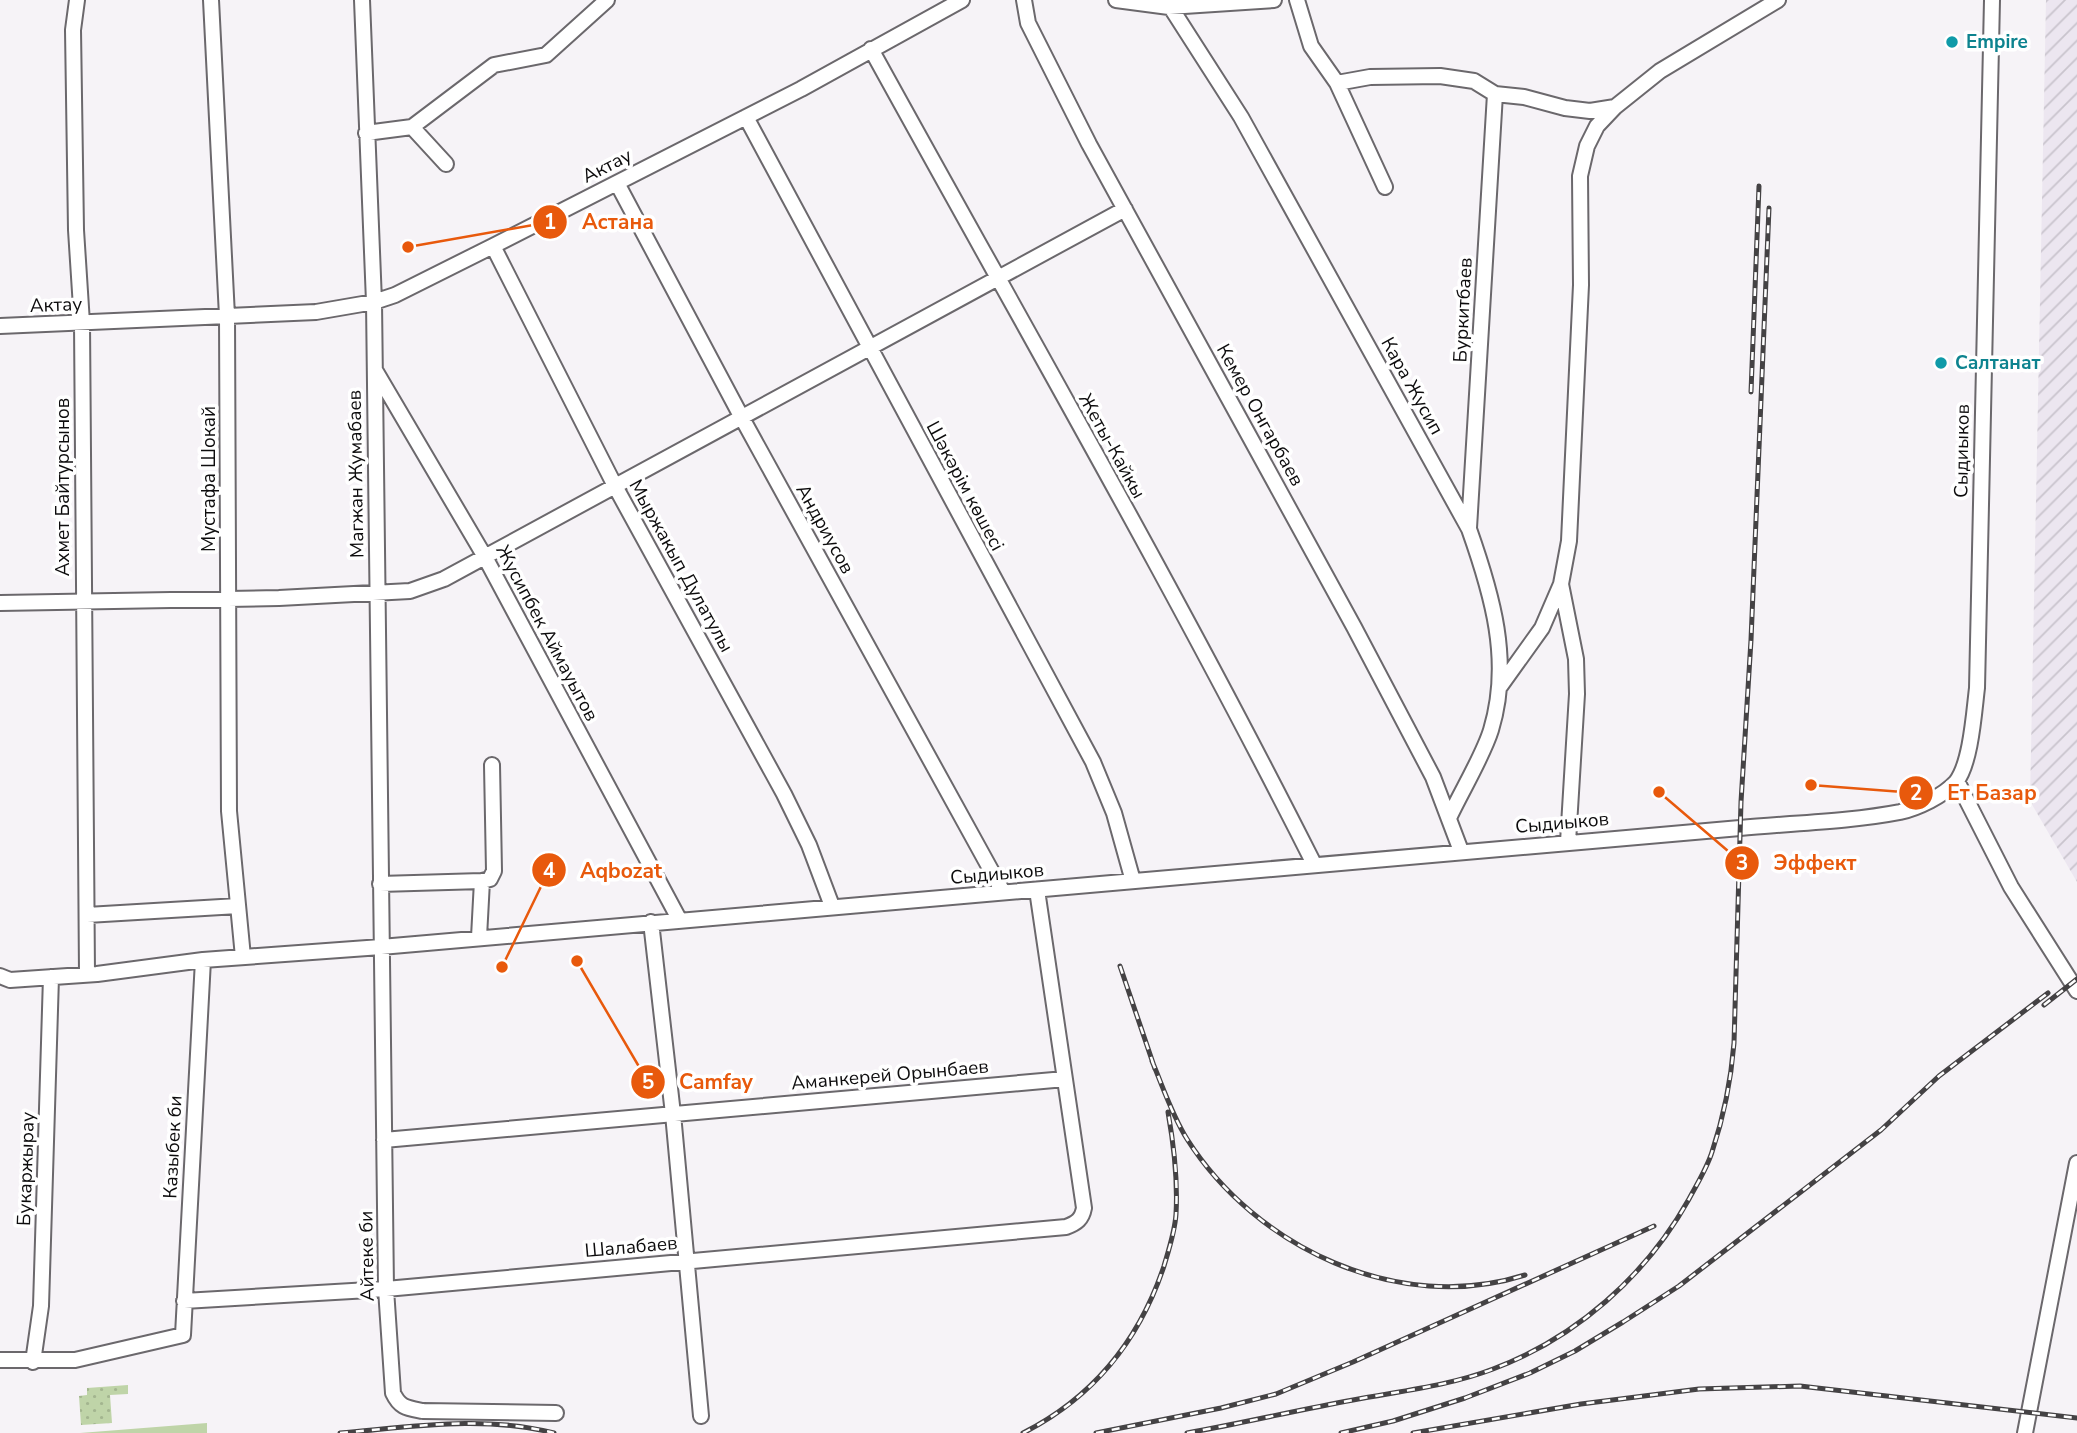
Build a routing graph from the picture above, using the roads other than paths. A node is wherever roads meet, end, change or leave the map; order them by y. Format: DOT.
graph roads {
  1 [pos="77,0"];
  2 [pos="211,0"];
  3 [pos="362,0"];
  4 [pos="607,0"];
  5 [pos="962,0"];
  6 [pos="1024,0"];
  7 [pos="1116,0"];
  8 [pos="1274,0"];
  9 [pos="1297,0"];
  10 [pos="1778,0"];
  11 [pos="1992,0"];
  12 [pos="1167,3"];
  13 [pos="872,49"];
  14 [pos="1337,83"];
  15 [pos="1496,94"];
  16 [pos="1615,107"];
  17 [pos="746,117"];
  18 [pos="412,127"];
  19 [pos="366,133"];
  20 [pos="446,164"];
  21 [pos="617,183"];
  22 [pos="1385,187"];
  23 [pos="1125,209"];
  24 [pos="493,246"];
  25 [pos="997,278"];
  26 [pos="374,302"];
  27 [pos="227,316"];
  28 [pos="82,323"];
  29 [pos="0,326"];
  30 [pos="869,348"];
  31 [pos="374,369"];
  32 [pos="742,418"];
  33 [pos="615,486"];
  34 [pos="1469,529"];
  35 [pos="485,557"];
  36 [pos="1561,584"];
  37 [pos="377,593"];
  38 [pos="229,599"];
  39 [pos="83,602"];
  40 [pos="0,603"];
  41 [pos="1499,688"];
  42 [pos="492,765"];
  43 [pos="1956,781"];
  44 [pos="1449,818"];
  45 [pos="1568,842"];
  46 [pos="1461,851"];
  47 [pos="1314,864"];
  48 [pos="482,881"];
  49 [pos="1133,881"];
  50 [pos="380,884"];
  51 [pos="1037,890"];
  52 [pos="1003,892"];
  53 [pos="238,906"];
  54 [pos="832,906"];
  55 [pos="87,915"];
  56 [pos="679,919"];
  57 [pos="651,922"];
  58 [pos="479,937"];
  59 [pos="381,947"];
  60 [pos="243,957"];
  61 [pos="203,960"];
  62 [pos="87,974"];
  63 [pos="51,977"];
  64 [pos="3,981"];
  65 [pos="2077,990"];
  66 [pos="1065,1079"];
  67 [pos="673,1114"];
  68 [pos="384,1140"];
  69 [pos="2077,1163"];
  70 [pos="687,1261"];
  71 [pos="386,1289"];
  72 [pos="184,1301"];
  73 [pos="0,1360"];
  74 [pos="33,1362"];
  75 [pos="556,1413"];
  76 [pos="701,1416"];
  77 [pos="2025,1433"];
  1 -- 28 [label="street, Ахмет Байтурсынов"];
  2 -- 27 [label="street, Мустафа Шокай"];
  3 -- 19 [label="street, Магжан Жумабаев"];
  4 -- 18 [label="street"];
  5 -- 13 [label="street, Актау"];
  6 -- 23 [label="street, Кемер Онгарбаев"];
  7 -- 12 [label="street"];
  8 -- 12 [label="street"];
  9 -- 14 [label="street"];
  10 -- 16 [label="street"];
  11 -- 43 [label="street, Сыдиыков"];
  12 -- 34 [label="street, Кара Жусип"];
  13 -- 17 [label="street, Актау"];
  13 -- 25 [label="street, Жеты-Кайкы"];
  14 -- 15 [label="street"];
  14 -- 22 [label="street"];
  15 -- 16 [label="street"];
  15 -- 34 [label="street, Буркитбаев"];
  16 -- 36 [label="street"];
  17 -- 21 [label="street, Актау"];
  17 -- 30 [label="street, Шәкәрім көшесі"];
  18 -- 19 [label="street"];
  18 -- 20 [label="street"];
  19 -- 26 [label="street, Магжан Жумабаев"];
  21 -- 24 [label="street, Актау"];
  21 -- 32 [label="street, Андриусов"];
  23 -- 25 [label="street"];
  23 -- 44 [label="street, Кемер Онгарбаев"];
  24 -- 26 [label="street, Актау"];
  24 -- 33 [label="street, Мыржакып Дулатулы"];
  25 -- 30 [label="street"];
  25 -- 47 [label="street, Жеты-Кайкы"];
  26 -- 27 [label="street, Актау"];
  26 -- 31 [label="street, Магжан Жумабаев"];
  27 -- 28 [label="street, Актау"];
  27 -- 38 [label="street, Мустафа Шокай"];
  28 -- 29 [label="street, Актау"];
  28 -- 39 [label="street, Ахмет Байтурсынов"];
  30 -- 32 [label="street"];
  30 -- 49 [label="street, Шәкәрім көшесі"];
  31 -- 35 [label="street, Жусипбек Аймауытов"];
  31 -- 37 [label="street, Магжан Жумабаев"];
  32 -- 33 [label="street"];
  32 -- 52 [label="street, Андриусов"];
  33 -- 35 [label="street"];
  33 -- 54 [label="street, Мыржакып Дулатулы"];
  34 -- 41 [label="street, Кара Жусип"];
  35 -- 37 [label="street"];
  35 -- 56 [label="street, Жусипбек Аймауытов"];
  36 -- 41 [label="street"];
  36 -- 45 [label="street"];
  37 -- 38 [label="street"];
  37 -- 50 [label="street, Магжан Жумабаев"];
  38 -- 39 [label="street"];
  38 -- 53 [label="street, Мустафа Шокай"];
  39 -- 40 [label="street"];
  39 -- 55 [label="street, Ахмет Байтурсынов"];
  41 -- 44 [label="street, Кара Жусип"];
  42 -- 48 [label="street"];
  43 -- 45 [label="street, Сыдиыков"];
  43 -- 65 [label="street"];
  44 -- 46 [label="street, Кемер Онгарбаев"];
  45 -- 46 [label="street, Сыдиыков"];
  46 -- 47 [label="street, Сыдиыков"];
  47 -- 49 [label="street, Сыдиыков"];
  48 -- 50 [label="street"];
  48 -- 58 [label="street"];
  49 -- 51 [label="street, Сыдиыков"];
  50 -- 59 [label="street, Магжан Жумабаев"];
  51 -- 52 [label="street, Сыдиыков"];
  51 -- 66 [label="street"];
  52 -- 54 [label="street, Сыдиыков"];
  53 -- 55 [label="street"];
  53 -- 60 [label="street, Мустафа Шокай"];
  54 -- 56 [label="street, Сыдиыков"];
  55 -- 62 [label="street, Ахмет Байтурсынов"];
  56 -- 57 [label="street, Сыдиыков"];
  57 -- 58 [label="street, Сыдиыков"];
  57 -- 67 [label="street"];
  58 -- 59 [label="street, Сыдиыков"];
  59 -- 60 [label="street, Сыдиыков"];
  59 -- 68 [label="street, Айтеке би"];
  60 -- 61 [label="street, Сыдиыков"];
  61 -- 62 [label="street, Сыдиыков"];
  61 -- 72 [label="street, Казыбек би"];
  62 -- 63 [label="street, Сыдиыков"];
  63 -- 64 [label="street, Сыдиыков"];
  63 -- 74 [label="street, Букаржырау"];
  66 -- 67 [label="street, Аманкерей Орынбаев"];
  66 -- 70 [label="street, Шалабаев"];
  67 -- 68 [label="street, Аманкерей Орынбаев"];
  67 -- 70 [label="street"];
  68 -- 71 [label="street, Айтеке би"];
  69 -- 77 [label="street"];
  70 -- 71 [label="street, Шалабаев"];
  70 -- 76 [label="street"];
  71 -- 72 [label="street, Шалабаев"];
  71 -- 75 [label="street, Айтеке би"];
  72 -- 74 [label="street, Казыбек би"];
  73 -- 74 [label="street"];
}
